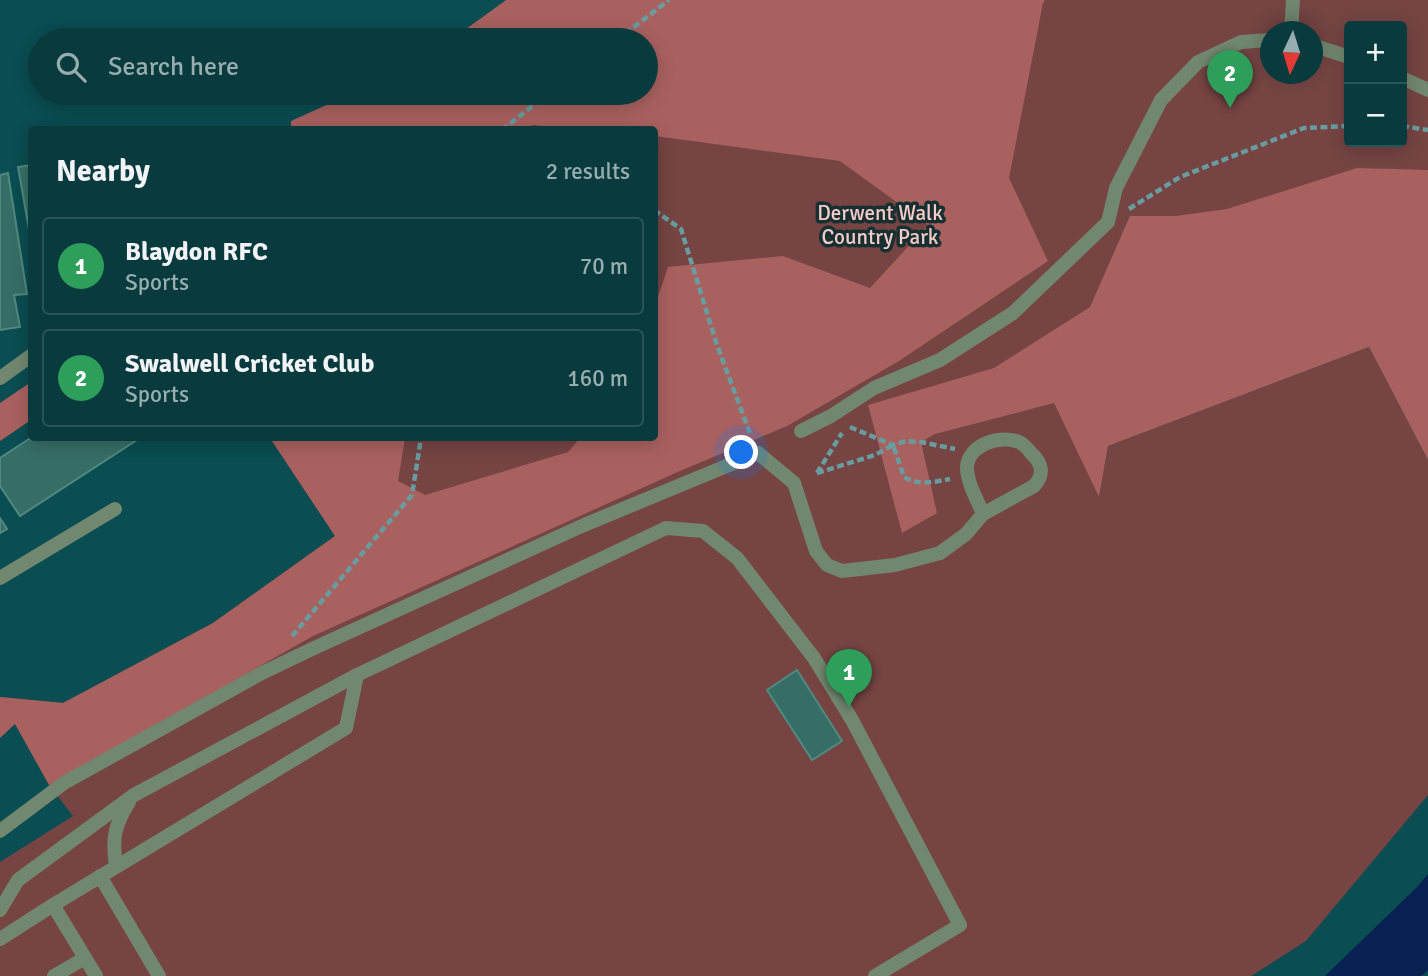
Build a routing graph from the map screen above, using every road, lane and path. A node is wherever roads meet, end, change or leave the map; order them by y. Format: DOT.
graph roads {
  1 [pos="669,0"];
  2 [pos="1293,0"];
  3 [pos="1292,21"];
  4 [pos="633,28"];
  5 [pos="1260,41"];
  6 [pos="1323,49"];
  7 [pos="1344,55"];
  8 [pos="1407,80"];
  9 [pos="1428,90"];
  10 [pos="534,105"];
  11 [pos="507,126"];
  12 [pos="1344,126"];
  13 [pos="1407,126"];
  14 [pos="1428,130"];
  15 [pos="658,213"];
  16 [pos="1108,222"];
  17 [pos="28,358"];
  18 [pos="0,378"];
  19 [pos="801,431"];
  20 [pos="421,441"];
  21 [pos="893,445"];
  22 [pos="972,452"];
  23 [pos="758,453"];
  24 [pos="817,474"];
  25 [pos="931,482"];
  26 [pos="794,483"];
  27 [pos="115,509"];
  28 [pos="983,514"];
  29 [pos="0,578"];
  30 [pos="290,639"];
  31 [pos="357,675"];
  32 [pos="134,795"];
  33 [pos="0,831"];
  34 [pos="116,867"];
  35 [pos="100,876"];
  36 [pos="53,905"];
  37 [pos="0,910"];
  38 [pos="0,939"];
  39 [pos="85,958"];
  40 [pos="54,976"];
  41 [pos="96,976"];
  42 [pos="159,976"];
  43 [pos="875,976"];
  1 -- 4 [label="path"];
  2 -- 3 [label="street"];
  5 -- 16 [label="street"];
  6 -- 7 [label="street"];
  8 -- 9 [label="street"];
  10 -- 11 [label="path"];
  12 -- 16 [label="path"];
  13 -- 14 [label="path"];
  15 -- 23 [label="path"];
  16 -- 19 [label="street"];
  17 -- 18 [label="street"];
  20 -- 30 [label="path"];
  21 -- 22 [label="path"];
  21 -- 24 [label="path"];
  21 -- 24 [label="path"];
  21 -- 25 [label="path"];
  22 -- 28 [label="street"];
  22 -- 28 [label="street"];
  23 -- 26 [label="street"];
  23 -- 33 [label="street"];
  24 -- 26 [label="path"];
  26 -- 28 [label="street"];
  27 -- 29 [label="street"];
  31 -- 32 [label="street"];
  31 -- 34 [label="street"];
  31 -- 43 [label="street"];
  32 -- 34 [label="street"];
  32 -- 37 [label="street"];
  34 -- 35 [label="street"];
  35 -- 36 [label="street"];
  35 -- 42 [label="street"];
  36 -- 38 [label="street"];
  36 -- 39 [label="street"];
  39 -- 40 [label="street"];
  39 -- 41 [label="street"];
}
